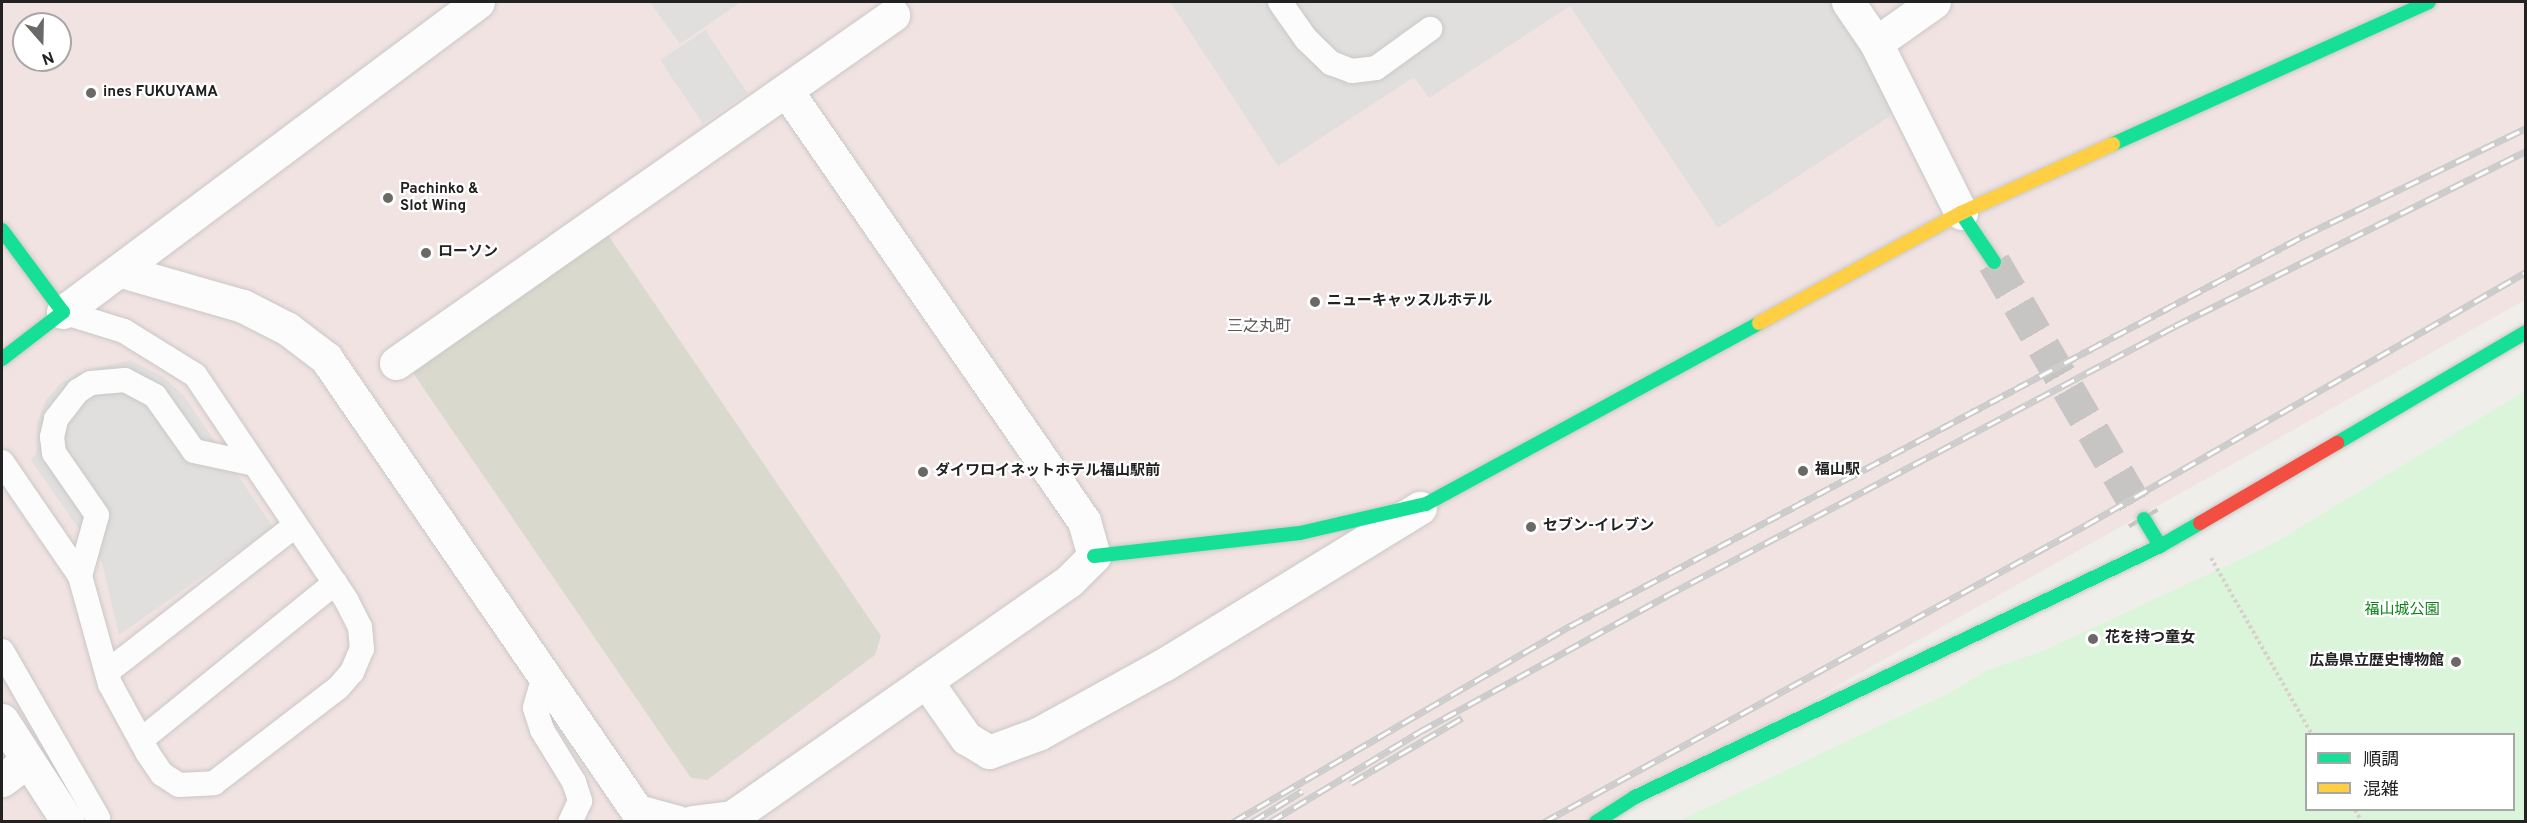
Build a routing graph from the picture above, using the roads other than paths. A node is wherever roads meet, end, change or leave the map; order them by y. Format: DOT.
graph roads {
  1 [pos="478,2"];
  2 [pos="1280,2"];
  3 [pos="1848,2"];
  4 [pos="1934,2"];
  5 [pos="2429,2"];
  6 [pos="896,6"];
  7 [pos="1430,28"];
  8 [pos="1876,43"];
  9 [pos="786,90"];
  10 [pos="1961,213"];
  11 [pos="2,230"];
  12 [pos="1994,262"];
  13 [pos="120,271"];
  14 [pos="63,312"];
  15 [pos="2526,332"];
  16 [pos="2,358"];
  17 [pos="396,363"];
  18 [pos="2,462"];
  19 [pos="255,464"];
  20 [pos="1426,504"];
  21 [pos="2145,519"];
  22 [pos="296,525"];
  23 [pos="2160,546"];
  24 [pos="1094,556"];
  25 [pos="80,576"];
  26 [pos="335,583"];
  27 [pos="2,651"];
  28 [pos="107,672"];
  29 [pos="544,676"];
  30 [pos="926,681"];
  31 [pos="2,720"];
  32 [pos="141,740"];
  33 [pos="14,771"];
  34 [pos="83,820"];
  35 [pos="570,822"];
  36 [pos="678,822"];
  37 [pos="692,822"];
  38 [pos="1596,822"];
  1 -- 13 [label="street"];
  2 -- 7 [label="lane"];
  3 -- 8 [label="street"];
  4 -- 8 [label="street"];
  5 -- 10 [label="street"];
  6 -- 9 [label="street"];
  8 -- 10 [label="street"];
  9 -- 17 [label="street"];
  9 -- 24 [label="street"];
  10 -- 12 [label="street"];
  10 -- 20 [label="street"];
  11 -- 14 [label="street"];
  13 -- 14 [label="street"];
  13 -- 29 [label="street"];
  14 -- 16 [label="street"];
  14 -- 19 [label="lane"];
  15 -- 23 [label="street"];
  18 -- 25 [label="lane"];
  19 -- 22 [label="lane"];
  19 -- 25 [label="lane"];
  20 -- 24 [label="street"];
  20 -- 30 [label="street"];
  21 -- 23 [label="street"];
  22 -- 26 [label="lane"];
  22 -- 28 [label="lane"];
  23 -- 38 [label="street"];
  24 -- 30 [label="street"];
  25 -- 28 [label="lane"];
  26 -- 32 [label="lane"];
  26 -- 32 [label="lane"];
  27 -- 34 [label="lane"];
  28 -- 32 [label="lane"];
  29 -- 35 [label="lane"];
  29 -- 36 [label="street"];
  30 -- 37 [label="street"];
  31 -- 33 [label="street"];
  33 -- 34 [label="street"];
}
